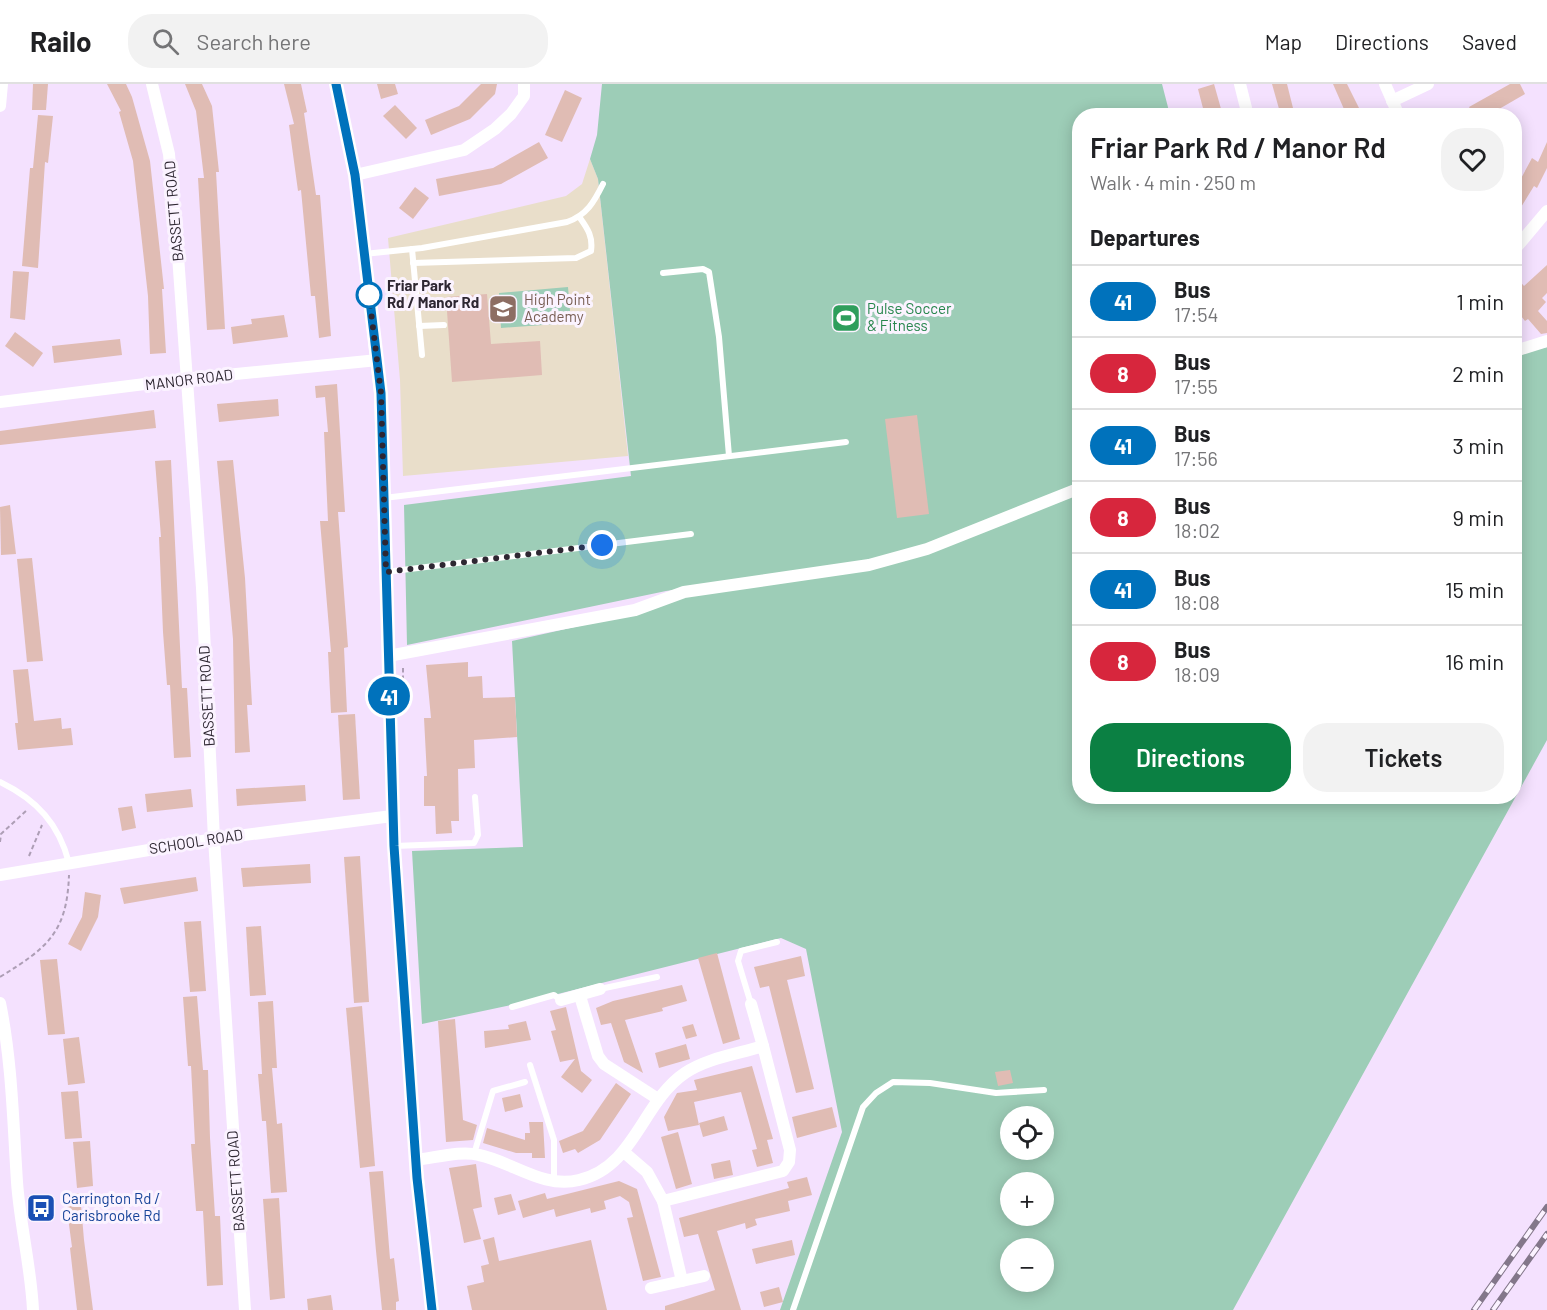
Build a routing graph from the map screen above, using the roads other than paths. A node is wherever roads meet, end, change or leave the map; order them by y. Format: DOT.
graph roads {
  1 [pos="2,84"];
  2 [pos="152,84"];
  3 [pos="336,84"];
  4 [pos="524,84"];
  5 [pos="1240,84"];
  6 [pos="1384,84"];
  7 [pos="1428,84"];
  8 [pos="1392,101"];
  9 [pos="0,106"];
  10 [pos="1246,108"];
  11 [pos="1395,108"];
  12 [pos="355,175"];
  13 [pos="603,184"];
  14 [pos="1547,211"];
  15 [pos="579,218"];
  16 [pos="1522,241"];
  17 [pos="412,249"];
  18 [pos="363,254"];
  19 [pos="413,263"];
  20 [pos="663,273"];
  21 [pos="444,325"];
  22 [pos="419,326"];
  23 [pos="1547,340"];
  24 [pos="1522,349"];
  25 [pos="422,355"];
  26 [pos="378,360"];
  27 [pos="185,379"];
  28 [pos="0,402"];
  29 [pos="846,442"];
  30 [pos="729,456"];
  31 [pos="1072,491"];
  32 [pos="384,498"];
  33 [pos="691,534"];
  34 [pos="386,572"];
  35 [pos="388,656"];
  36 [pos="0,782"];
  37 [pos="476,796"];
  38 [pos="392,816"];
  39 [pos="214,839"];
  40 [pos="394,846"];
  41 [pos="69,863"];
  42 [pos="0,875"];
  43 [pos="777,942"];
  44 [pos="657,977"];
  45 [pos="600,989"];
  46 [pos="580,996"];
  47 [pos="561,1000"];
  48 [pos="0,1003"];
  49 [pos="751,1004"];
  50 [pos="512,1007"];
  51 [pos="763,1046"];
  52 [pos="530,1065"];
  53 [pos="525,1082"];
  54 [pos="1044,1090"];
  55 [pos="658,1099"];
  56 [pos="625,1153"];
  57 [pos="474,1154"];
  58 [pos="416,1160"];
  59 [pos="554,1181"];
  60 [pos="663,1202"];
  61 [pos="704,1276"];
  62 [pos="682,1281"];
  63 [pos="651,1288"];
  64 [pos="33,1310"];
  65 [pos="245,1310"];
  66 [pos="432,1310"];
  67 [pos="794,1310"];
  1 -- 9 [label="street"];
  2 -- 27 [label="street, BASSETT ROAD"];
  3 -- 12 [label="street"];
  4 -- 12 [label="street"];
  5 -- 10 [label="street"];
  6 -- 8 [label="street"];
  7 -- 8 [label="street"];
  8 -- 11 [label="street"];
  12 -- 18 [label="street"];
  13 -- 15 [label="lane"];
  14 -- 16 [label="street"];
  15 -- 17 [label="lane"];
  15 -- 19 [label="lane"];
  17 -- 18 [label="lane"];
  17 -- 19 [label="lane"];
  18 -- 26 [label="street"];
  19 -- 22 [label="lane"];
  20 -- 30 [label="lane"];
  21 -- 22 [label="lane"];
  22 -- 25 [label="lane"];
  23 -- 24 [label="street"];
  26 -- 27 [label="street, MANOR ROAD"];
  26 -- 32 [label="street"];
  27 -- 28 [label="street, MANOR ROAD"];
  27 -- 39 [label="street, BASSETT ROAD"];
  29 -- 30 [label="lane"];
  30 -- 32 [label="lane"];
  31 -- 35 [label="street"];
  32 -- 34 [label="street"];
  33 -- 34 [label="lane"];
  34 -- 35 [label="street"];
  35 -- 38 [label="street"];
  36 -- 41 [label="lane"];
  37 -- 40 [label="lane"];
  38 -- 39 [label="street, SCHOOL ROAD"];
  38 -- 40 [label="street"];
  39 -- 41 [label="street, SCHOOL ROAD"];
  39 -- 65 [label="street, BASSETT ROAD"];
  40 -- 58 [label="street"];
  41 -- 42 [label="street, SCHOOL ROAD"];
  43 -- 49 [label="lane"];
  44 -- 45 [label="lane"];
  45 -- 46 [label="street"];
  46 -- 47 [label="street"];
  46 -- 55 [label="street"];
  47 -- 50 [label="lane"];
  48 -- 64 [label="street"];
  49 -- 51 [label="street"];
  51 -- 55 [label="street"];
  51 -- 60 [label="street"];
  52 -- 59 [label="lane"];
  53 -- 57 [label="lane"];
  54 -- 67 [label="lane"];
  55 -- 56 [label="street"];
  56 -- 59 [label="street"];
  56 -- 60 [label="street"];
  57 -- 58 [label="street"];
  57 -- 59 [label="street"];
  58 -- 66 [label="street"];
  60 -- 62 [label="street"];
  61 -- 62 [label="street"];
  62 -- 63 [label="street"];
}
